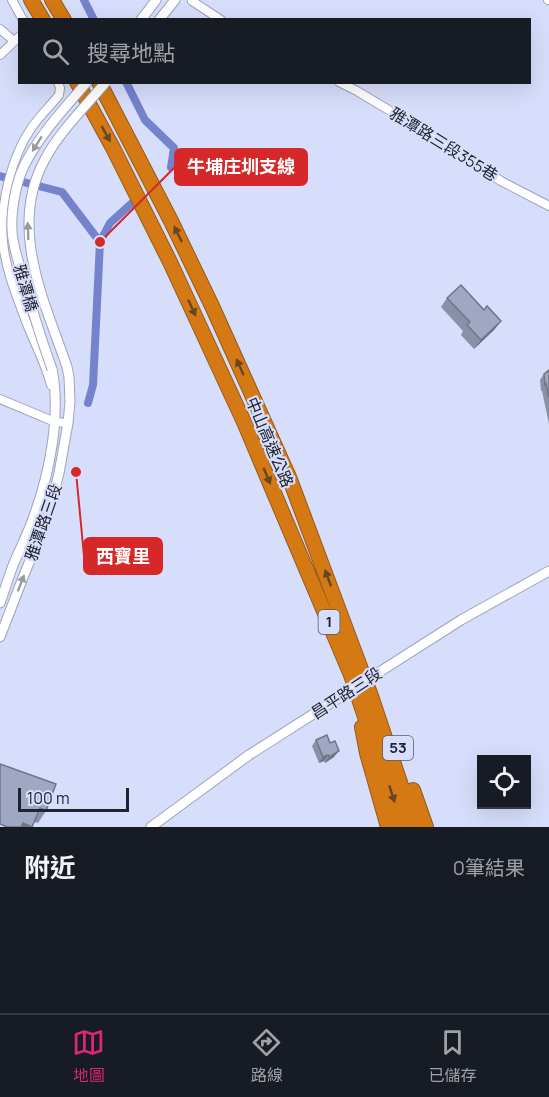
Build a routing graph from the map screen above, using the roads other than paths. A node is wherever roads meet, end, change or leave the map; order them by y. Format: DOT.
graph roads {
  1 [pos="12,0"];
  2 [pos="31,0"];
  3 [pos="52,0"];
  4 [pos="156,0"];
  5 [pos="175,0"];
  6 [pos="192,1"];
  7 [pos="22,18"];
  8 [pos="41,18"];
  9 [pos="63,18"];
  10 [pos="142,18"];
  11 [pos="161,18"];
  12 [pos="218,18"];
  13 [pos="0,29"];
  14 [pos="17,38"];
  15 [pos="0,55"];
  16 [pos="58,84"];
  17 [pos="78,84"];
  18 [pos="85,84"];
  19 [pos="100,84"];
  20 [pos="104,84"];
  21 [pos="343,84"];
  22 [pos="549,206"];
  23 [pos="67,367"];
  24 [pos="52,369"];
  25 [pos="0,399"];
  26 [pos="55,422"];
  27 [pos="68,423"];
  28 [pos="549,571"];
  29 [pos="0,603"];
  30 [pos="0,638"];
  31 [pos="357,673"];
  32 [pos="151,827"];
  33 [pos="388,827"];
  34 [pos="402,827"];
  35 [pos="415,827"];
  36 [pos="426,827"];
  1 -- 7 [label="street"];
  2 -- 8 [label="highway"];
  3 -- 9 [label="highway"];
  4 -- 10 [label="street"];
  5 -- 11 [label="street"];
  6 -- 12 [label="street"];
  13 -- 14 [label="street"];
  14 -- 15 [label="street"];
  16 -- 26 [label="street"];
  17 -- 31 [label="highway, 中山高速公路 / 1, one-way"];
  18 -- 24 [label="street, 雅潭橋, one-way, bridge"];
  31 -- 19 [label="highway, 中山高速公路 / 1, one-way"];
  23 -- 20 [label="street, 雅潭橋, one-way, bridge"];
  21 -- 22 [label="street, 雅潭路三段355巷"];
  23 -- 27 [label="street, 雅潭路三段"];
  24 -- 26 [label="street, 雅潭路三段"];
  25 -- 26 [label="street"];
  26 -- 27 [label="street"];
  26 -- 29 [label="street, 雅潭路三段"];
  30 -- 27 [label="street, 雅潭路三段, one-way"];
  28 -- 32 [label="street, 昌平路三段, bridge"];
  31 -- 33 [label="highway"];
  31 -- 34 [label="highway, 中山高速公路 / 1, one-way"];
  31 -- 35 [label="highway, 中山高速公路 / 1"];
  31 -- 36 [label="highway, 53"];
}
